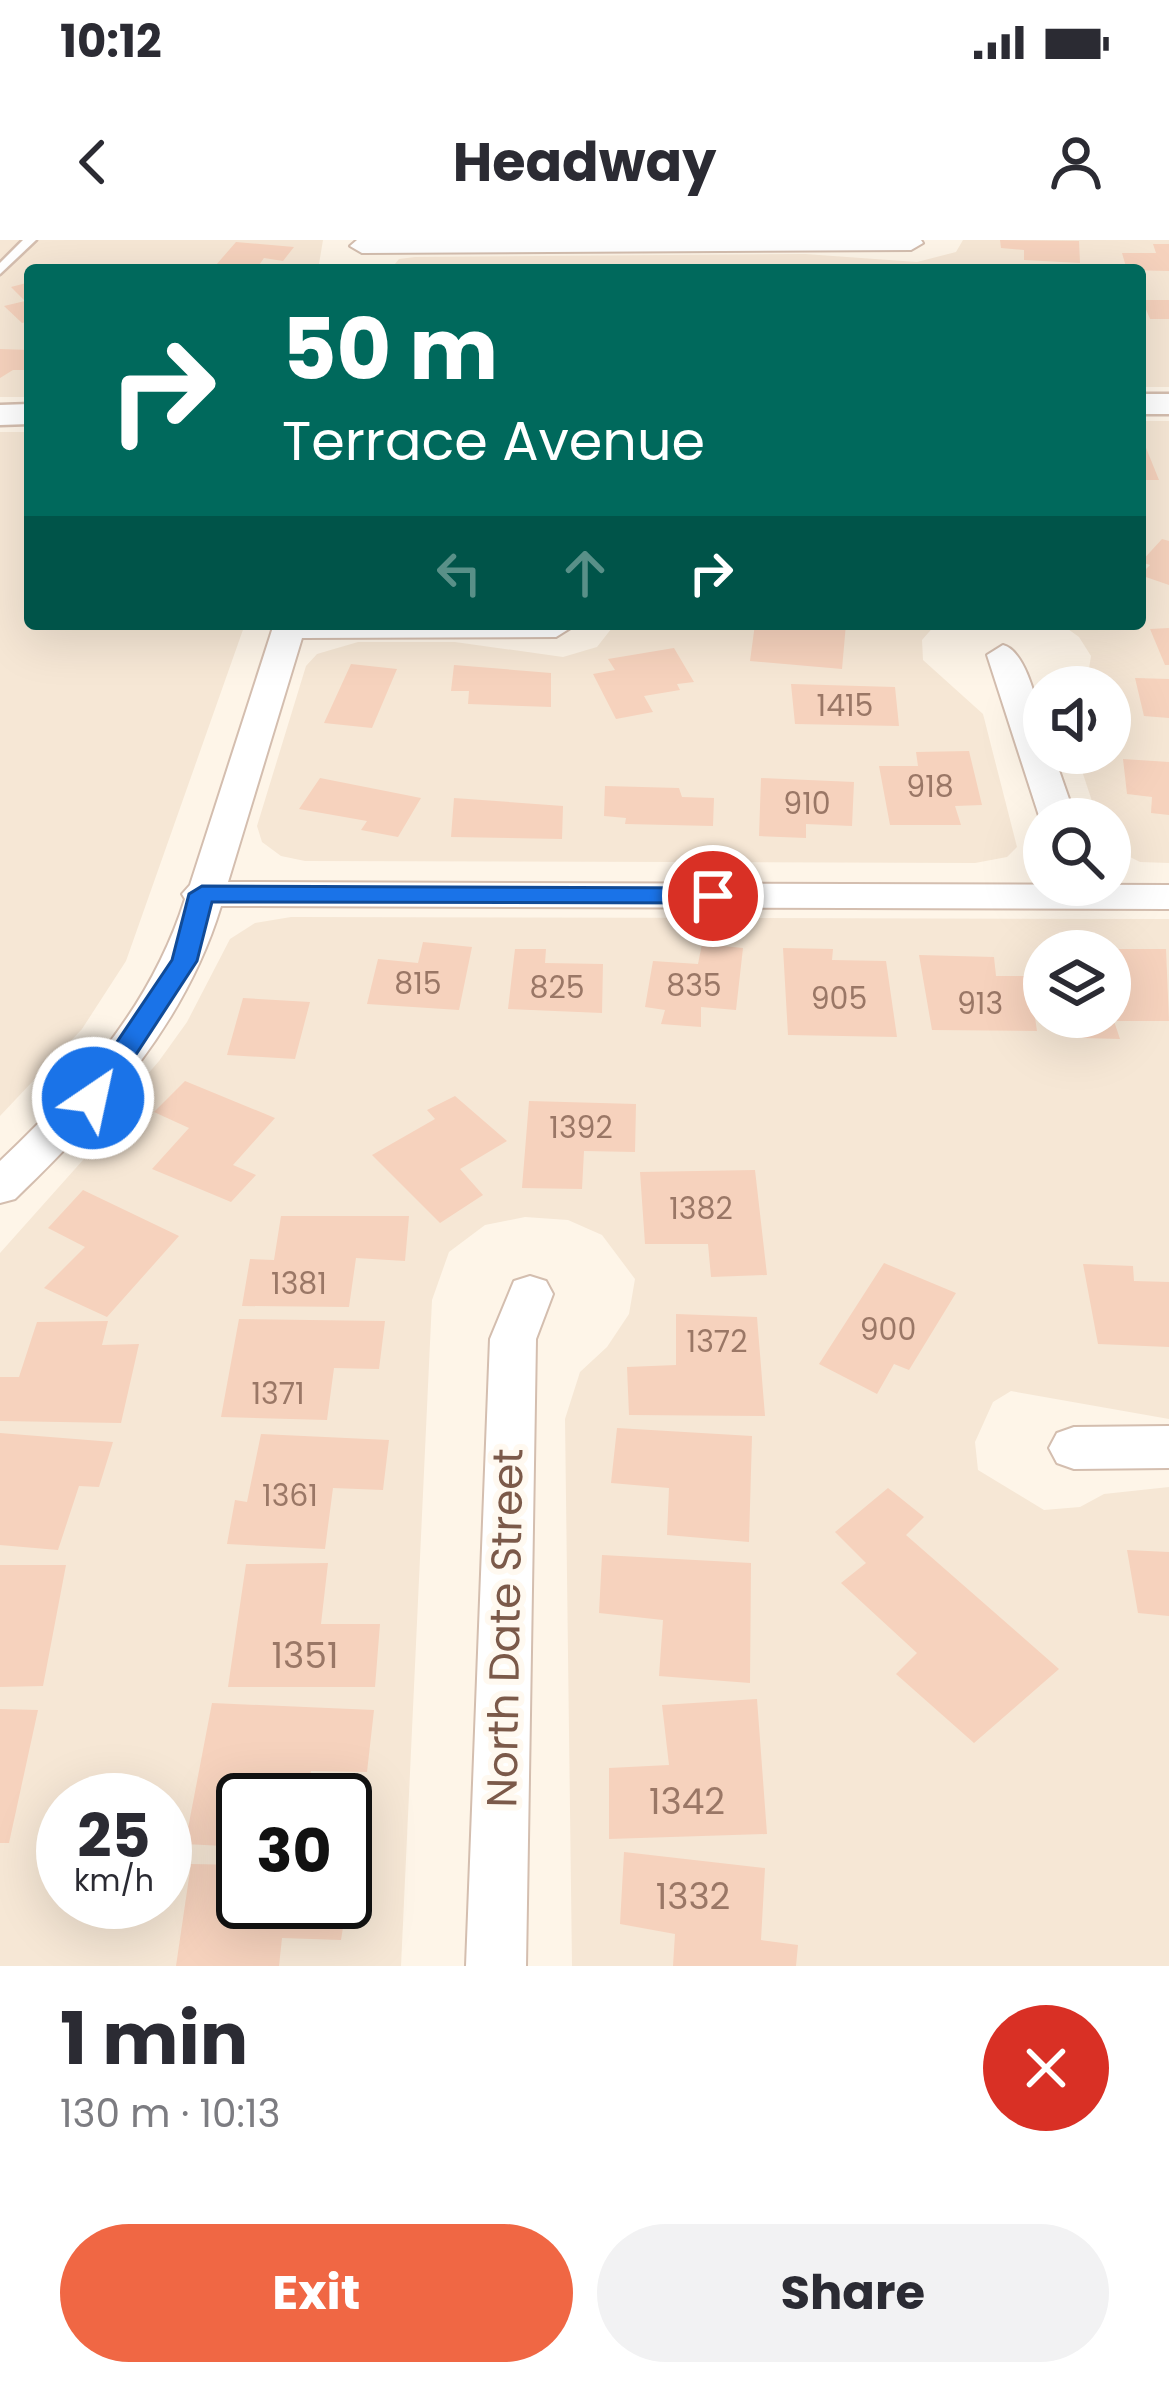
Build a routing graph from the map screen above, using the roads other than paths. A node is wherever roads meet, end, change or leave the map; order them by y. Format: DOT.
graph roads {
  1 [pos="30,240"];
  2 [pos="910,243"];
  3 [pos="361,252"];
  4 [pos="0,270"];
  5 [pos="289,630"];
  6 [pos="1003,655"];
  7 [pos="1051,798"];
  8 [pos="1023,891"];
  9 [pos="202,894"];
  10 [pos="1131,894"];
  11 [pos="1169,897"];
  12 [pos="0,1186"];
  13 [pos="530,1294"];
  14 [pos="1169,1447"];
  15 [pos="1074,1448"];
  16 [pos="496,1966"];
  1 -- 4 [label="lane"];
  2 -- 3 [label="street"];
  5 -- 9 [label="street"];
  6 -- 7 [label="street"];
  8 -- 9 [label="street"];
  9 -- 12 [label="street"];
  10 -- 11 [label="street"];
  13 -- 16 [label="street, North Date Street"];
  14 -- 15 [label="street"];
}
